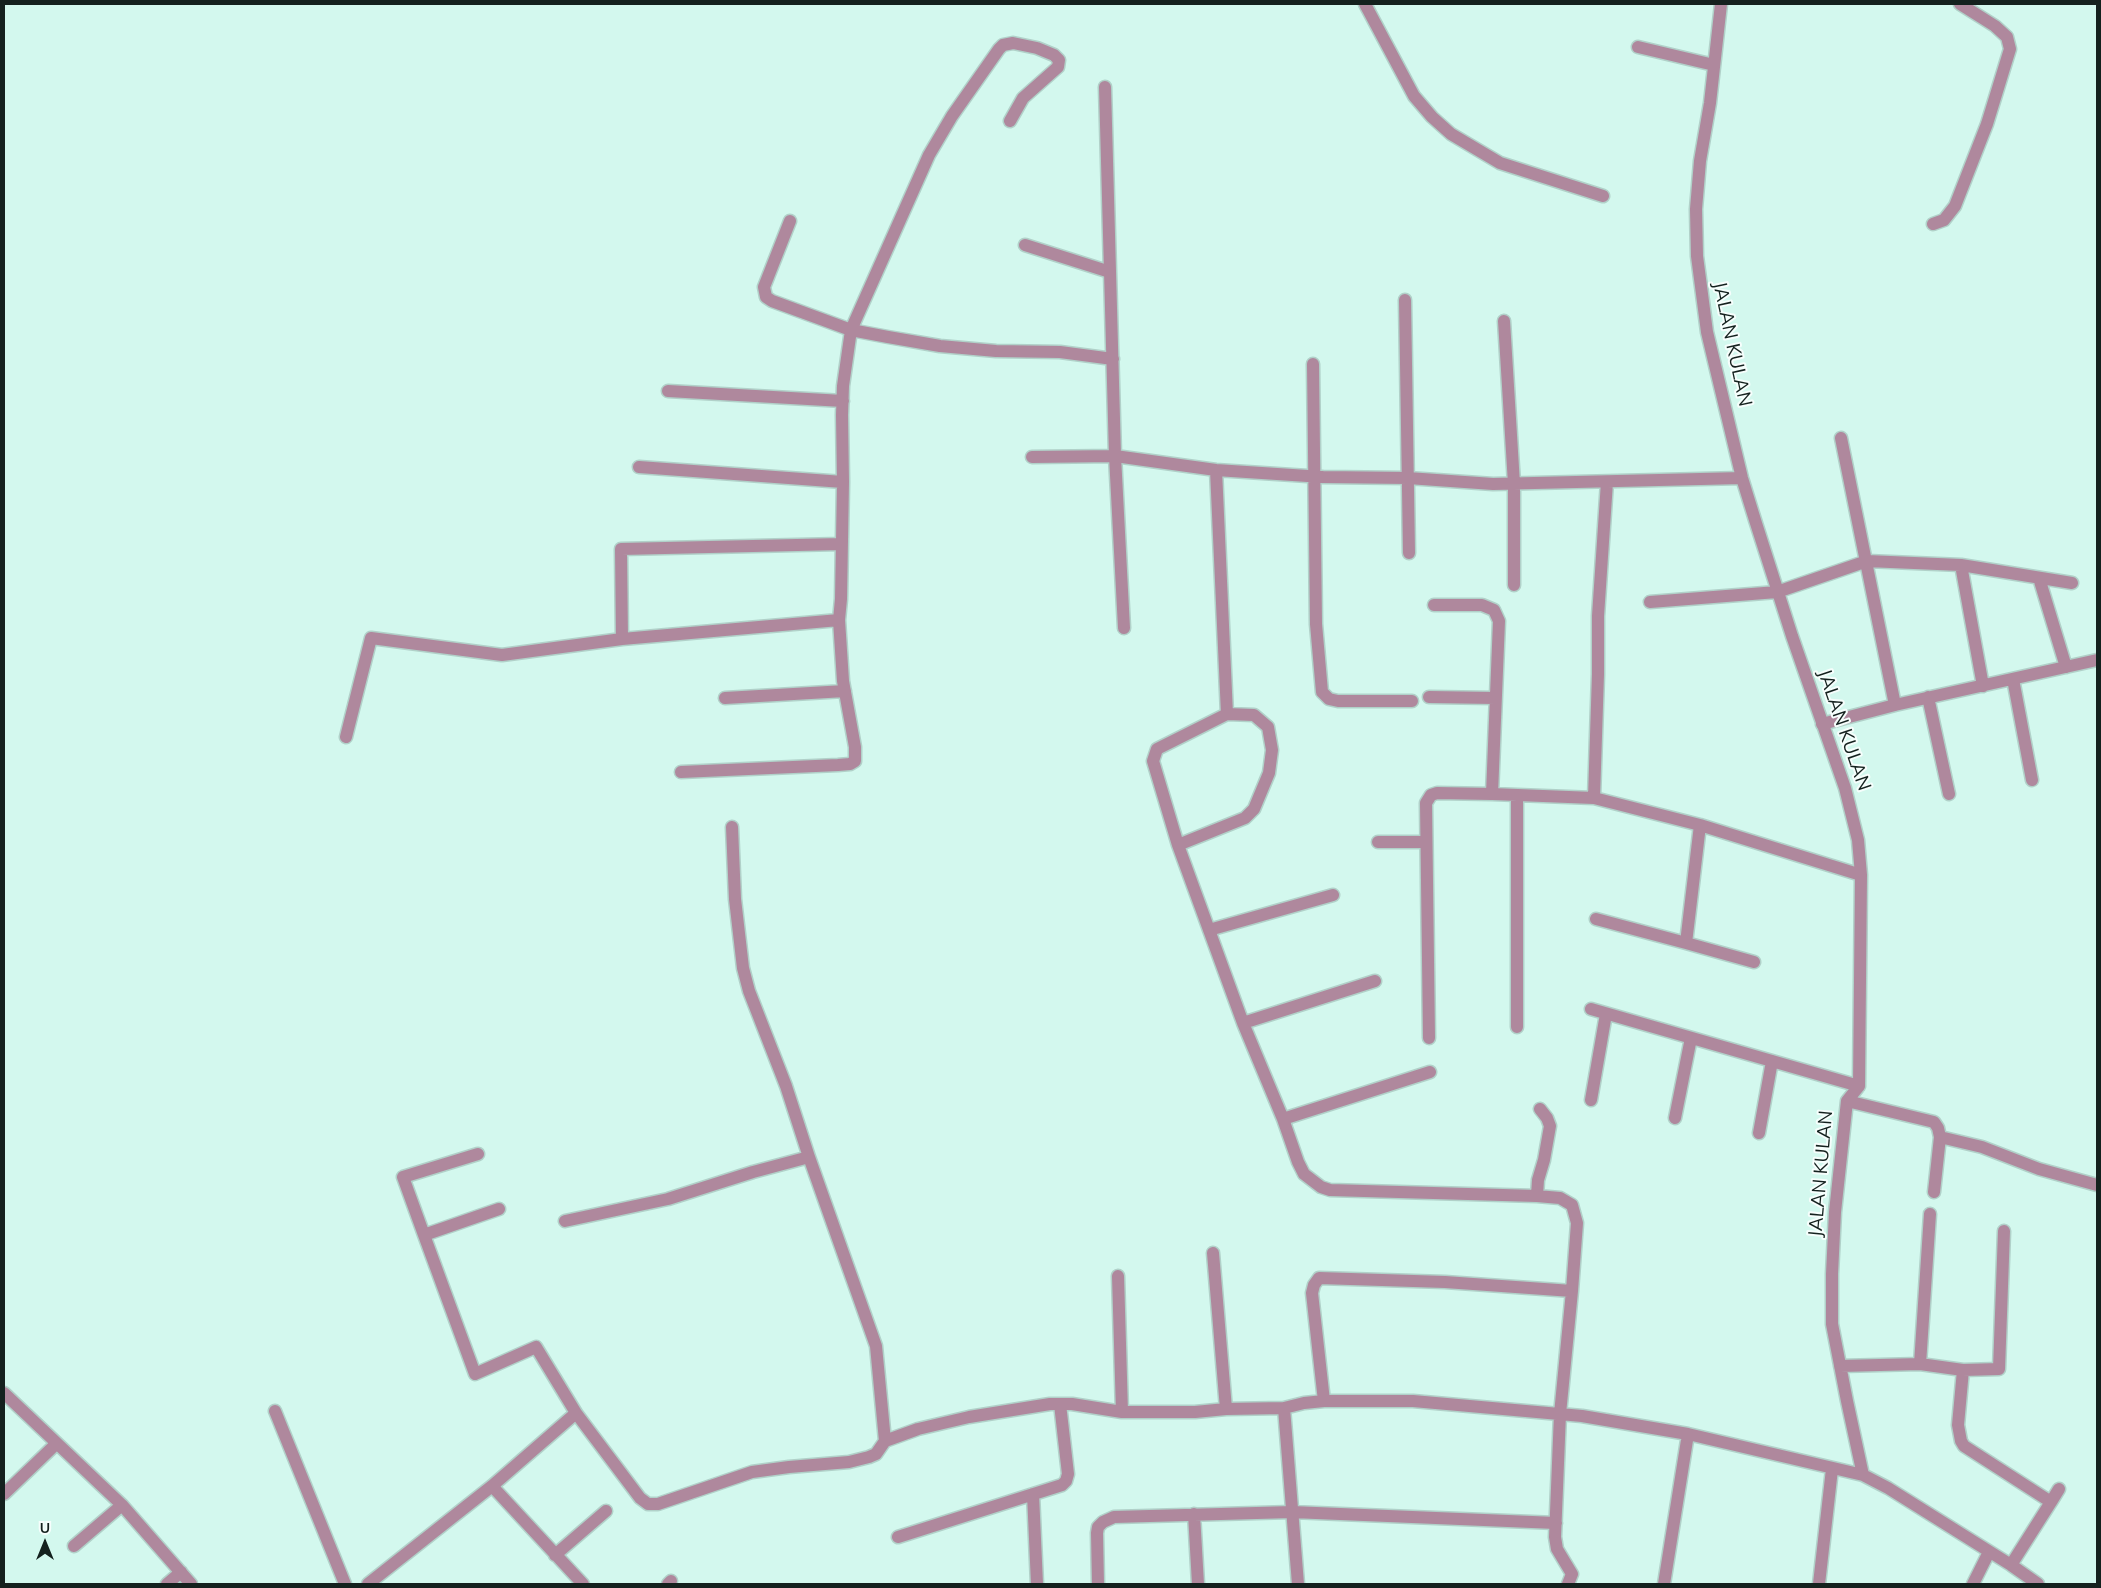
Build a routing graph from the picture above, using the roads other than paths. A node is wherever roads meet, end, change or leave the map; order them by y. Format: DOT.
graph roads {
  1 [pos="1365,4"];
  2 [pos="1721,4"];
  3 [pos="1960,4"];
  4 [pos="1638,47"];
  5 [pos="1714,65"];
  6 [pos="1105,87"];
  7 [pos="1010,122"];
  8 [pos="1603,196"];
  9 [pos="790,221"];
  10 [pos="1933,224"];
  11 [pos="1025,245"];
  12 [pos="1110,272"];
  13 [pos="1405,300"];
  14 [pos="1504,321"];
  15 [pos="851,330"];
  16 [pos="1112,359"];
  17 [pos="1313,364"];
  18 [pos="668,391"];
  19 [pos="843,401"];
  20 [pos="1841,438"];
  21 [pos="1115,456"];
  22 [pos="1032,457"];
  23 [pos="639,468"];
  24 [pos="1216,470"];
  25 [pos="1313,476"];
  26 [pos="1408,478"];
  27 [pos="1742,478"];
  28 [pos="843,482"];
  29 [pos="1607,482"];
  30 [pos="1514,484"];
  31 [pos="842,544"];
  32 [pos="1409,553"];
  33 [pos="1867,561"];
  34 [pos="1960,564"];
  35 [pos="2039,578"];
  36 [pos="2072,583"];
  37 [pos="1514,585"];
  38 [pos="1777,592"];
  39 [pos="1650,602"];
  40 [pos="1434,605"];
  41 [pos="839,620"];
  42 [pos="1124,628"];
  43 [pos="622,639"];
  44 [pos="2097,660"];
  45 [pos="2066,667"];
  46 [pos="2013,679"];
  47 [pos="1983,686"];
  48 [pos="845,692"];
  49 [pos="1429,696"];
  50 [pos="724,698"];
  51 [pos="1495,698"];
  52 [pos="1928,698"];
  53 [pos="1412,701"];
  54 [pos="1895,705"];
  55 [pos="1227,714"];
  56 [pos="1822,724"];
  57 [pos="346,737"];
  58 [pos="681,772"];
  59 [pos="2032,780"];
  60 [pos="1492,794"];
  61 [pos="1949,794"];
  62 [pos="1517,796"];
  63 [pos="1594,798"];
  64 [pos="1700,825"];
  65 [pos="732,827"];
  66 [pos="1378,842"];
  67 [pos="1426,842"];
  68 [pos="1178,845"];
  69 [pos="1861,875"];
  70 [pos="1333,895"];
  71 [pos="1596,919"];
  72 [pos="1209,930"];
  73 [pos="1686,943"];
  74 [pos="1754,962"];
  75 [pos="1375,981"];
  76 [pos="1591,1009"];
  77 [pos="1606,1014"];
  78 [pos="1243,1023"];
  79 [pos="1517,1027"];
  80 [pos="1429,1038"];
  81 [pos="1691,1038"];
  82 [pos="1772,1061"];
  83 [pos="1430,1072"];
  84 [pos="1859,1086"];
  85 [pos="1591,1100"];
  86 [pos="1847,1101"];
  87 [pos="1540,1109"];
  88 [pos="1675,1118"];
  89 [pos="1283,1119"];
  90 [pos="1759,1133"];
  91 [pos="1940,1137"];
  92 [pos="478,1154"];
  93 [pos="809,1157"];
  94 [pos="2097,1185"];
  95 [pos="1934,1192"];
  96 [pos="1537,1196"];
  97 [pos="499,1209"];
  98 [pos="1930,1214"];
  99 [pos="565,1222"];
  100 [pos="2004,1231"];
  101 [pos="424,1235"];
  102 [pos="1213,1253"];
  103 [pos="1118,1276"];
  104 [pos="1572,1291"];
  105 [pos="1920,1364"];
  106 [pos="1840,1366"];
  107 [pos="1963,1370"];
  108 [pos="4,1394"];
  109 [pos="1324,1401"];
  110 [pos="1060,1404"];
  111 [pos="1284,1408"];
  112 [pos="1226,1409"];
  113 [pos="275,1411"];
  114 [pos="1122,1412"];
  115 [pos="1560,1414"];
  116 [pos="569,1419"];
  117 [pos="1688,1434"];
  118 [pos="885,1441"];
  119 [pos="56,1444"];
  120 [pos="1832,1468"];
  121 [pos="1864,1475"];
  122 [pos="492,1486"];
  123 [pos="2059,1489"];
  124 [pos="4,1494"];
  125 [pos="1033,1494"];
  126 [pos="2051,1502"];
  127 [pos="122,1505"];
  128 [pos="606,1511"];
  129 [pos="1292,1512"];
  130 [pos="1194,1514"];
  131 [pos="1556,1523"];
  132 [pos="898,1537"];
  133 [pos="74,1546"];
  134 [pos="1989,1552"];
  135 [pos="555,1556"];
  136 [pos="2011,1565"];
  137 [pos="182,1572"];
  138 [pos="167,1584"];
  139 [pos="191,1584"];
  140 [pos="346,1584"];
  141 [pos="368,1584"];
  142 [pos="583,1584"];
  143 [pos="1037,1584"];
  144 [pos="1098,1584"];
  145 [pos="1198,1584"];
  146 [pos="1298,1584"];
  147 [pos="1568,1584"];
  148 [pos="1664,1584"];
  149 [pos="1819,1584"];
  150 [pos="1973,1584"];
  151 [pos="2038,1584"];
  1 -- 8 [label="street"];
  2 -- 5 [label="street, JALAN KULAN"];
  3 -- 10 [label="street"];
  4 -- 5 [label="street"];
  5 -- 27 [label="street, JALAN KULAN"];
  6 -- 12 [label="street"];
  7 -- 15 [label="street"];
  9 -- 15 [label="street"];
  11 -- 12 [label="street"];
  12 -- 16 [label="street"];
  13 -- 26 [label="street"];
  14 -- 30 [label="street"];
  15 -- 16 [label="street"];
  15 -- 19 [label="street"];
  16 -- 21 [label="street"];
  17 -- 25 [label="street"];
  18 -- 19 [label="street"];
  19 -- 28 [label="street"];
  20 -- 33 [label="street"];
  21 -- 22 [label="street"];
  21 -- 24 [label="street"];
  21 -- 42 [label="street"];
  23 -- 28 [label="street"];
  24 -- 25 [label="street"];
  24 -- 55 [label="street"];
  25 -- 26 [label="street"];
  25 -- 53 [label="street"];
  26 -- 30 [label="street"];
  26 -- 32 [label="street"];
  27 -- 29 [label="street"];
  27 -- 38 [label="street, JALAN KULAN"];
  28 -- 31 [label="street"];
  29 -- 30 [label="street"];
  29 -- 63 [label="street"];
  30 -- 37 [label="street"];
  31 -- 41 [label="street"];
  31 -- 43 [label="street"];
  33 -- 34 [label="street"];
  33 -- 38 [label="street"];
  33 -- 54 [label="street"];
  34 -- 35 [label="street"];
  34 -- 47 [label="street"];
  35 -- 36 [label="street"];
  35 -- 45 [label="street"];
  38 -- 39 [label="street"];
  38 -- 56 [label="street, JALAN KULAN"];
  40 -- 51 [label="street"];
  41 -- 43 [label="street"];
  41 -- 48 [label="street"];
  43 -- 57 [label="street"];
  44 -- 45 [label="street"];
  45 -- 46 [label="street"];
  46 -- 47 [label="street"];
  46 -- 59 [label="street"];
  47 -- 52 [label="street"];
  48 -- 50 [label="street"];
  48 -- 58 [label="street"];
  49 -- 51 [label="street"];
  51 -- 60 [label="street"];
  52 -- 54 [label="street"];
  52 -- 61 [label="street"];
  54 -- 56 [label="street"];
  55 -- 68 [label="street"];
  55 -- 68 [label="street"];
  56 -- 69 [label="street, JALAN KULAN"];
  60 -- 62 [label="street"];
  60 -- 67 [label="street"];
  62 -- 63 [label="street"];
  62 -- 79 [label="street"];
  63 -- 64 [label="street"];
  64 -- 69 [label="street"];
  64 -- 73 [label="street"];
  65 -- 93 [label="street"];
  66 -- 67 [label="street"];
  67 -- 80 [label="street"];
  68 -- 72 [label="street"];
  69 -- 84 [label="street, JALAN KULAN"];
  70 -- 72 [label="street"];
  71 -- 73 [label="street"];
  72 -- 78 [label="street"];
  73 -- 74 [label="street"];
  75 -- 78 [label="street"];
  76 -- 77 [label="street"];
  77 -- 81 [label="street"];
  77 -- 85 [label="street"];
  78 -- 89 [label="street"];
  81 -- 82 [label="street"];
  81 -- 88 [label="street"];
  82 -- 84 [label="street"];
  82 -- 90 [label="street"];
  83 -- 89 [label="street"];
  84 -- 86 [label="street, JALAN KULAN"];
  86 -- 91 [label="street"];
  86 -- 106 [label="street, JALAN KULAN"];
  87 -- 96 [label="street"];
  89 -- 96 [label="street"];
  91 -- 94 [label="street"];
  91 -- 95 [label="street"];
  92 -- 101 [label="street"];
  93 -- 99 [label="street"];
  93 -- 118 [label="street"];
  96 -- 104 [label="street"];
  97 -- 101 [label="street"];
  98 -- 105 [label="street"];
  100 -- 107 [label="street"];
  101 -- 116 [label="street"];
  102 -- 112 [label="street"];
  103 -- 114 [label="street"];
  104 -- 109 [label="street"];
  104 -- 115 [label="street"];
  105 -- 106 [label="street"];
  105 -- 107 [label="street"];
  106 -- 121 [label="street, JALAN KULAN"];
  107 -- 126 [label="street"];
  108 -- 119 [label="street"];
  109 -- 111 [label="street"];
  109 -- 115 [label="street"];
  110 -- 114 [label="street"];
  110 -- 118 [label="street"];
  110 -- 125 [label="street"];
  111 -- 112 [label="street"];
  111 -- 129 [label="street"];
  112 -- 114 [label="street"];
  113 -- 140 [label="street"];
  115 -- 117 [label="street"];
  115 -- 131 [label="street"];
  116 -- 118 [label="street"];
  116 -- 122 [label="street"];
  117 -- 120 [label="street"];
  117 -- 148 [label="street"];
  119 -- 124 [label="street"];
  119 -- 127 [label="street"];
  120 -- 121 [label="street"];
  120 -- 149 [label="street"];
  121 -- 134 [label="street"];
  122 -- 135 [label="street"];
  122 -- 141 [label="street"];
  123 -- 126 [label="street"];
  125 -- 132 [label="street"];
  125 -- 143 [label="street"];
  126 -- 136 [label="street"];
  127 -- 133 [label="street"];
  127 -- 137 [label="street"];
  128 -- 135 [label="street"];
  129 -- 130 [label="street"];
  129 -- 131 [label="street"];
  129 -- 146 [label="street"];
  130 -- 144 [label="street"];
  130 -- 145 [label="street"];
  131 -- 147 [label="street"];
  134 -- 136 [label="street"];
  134 -- 150 [label="street"];
  135 -- 142 [label="street"];
  136 -- 151 [label="street"];
  137 -- 138 [label="street"];
  137 -- 139 [label="street"];
}
